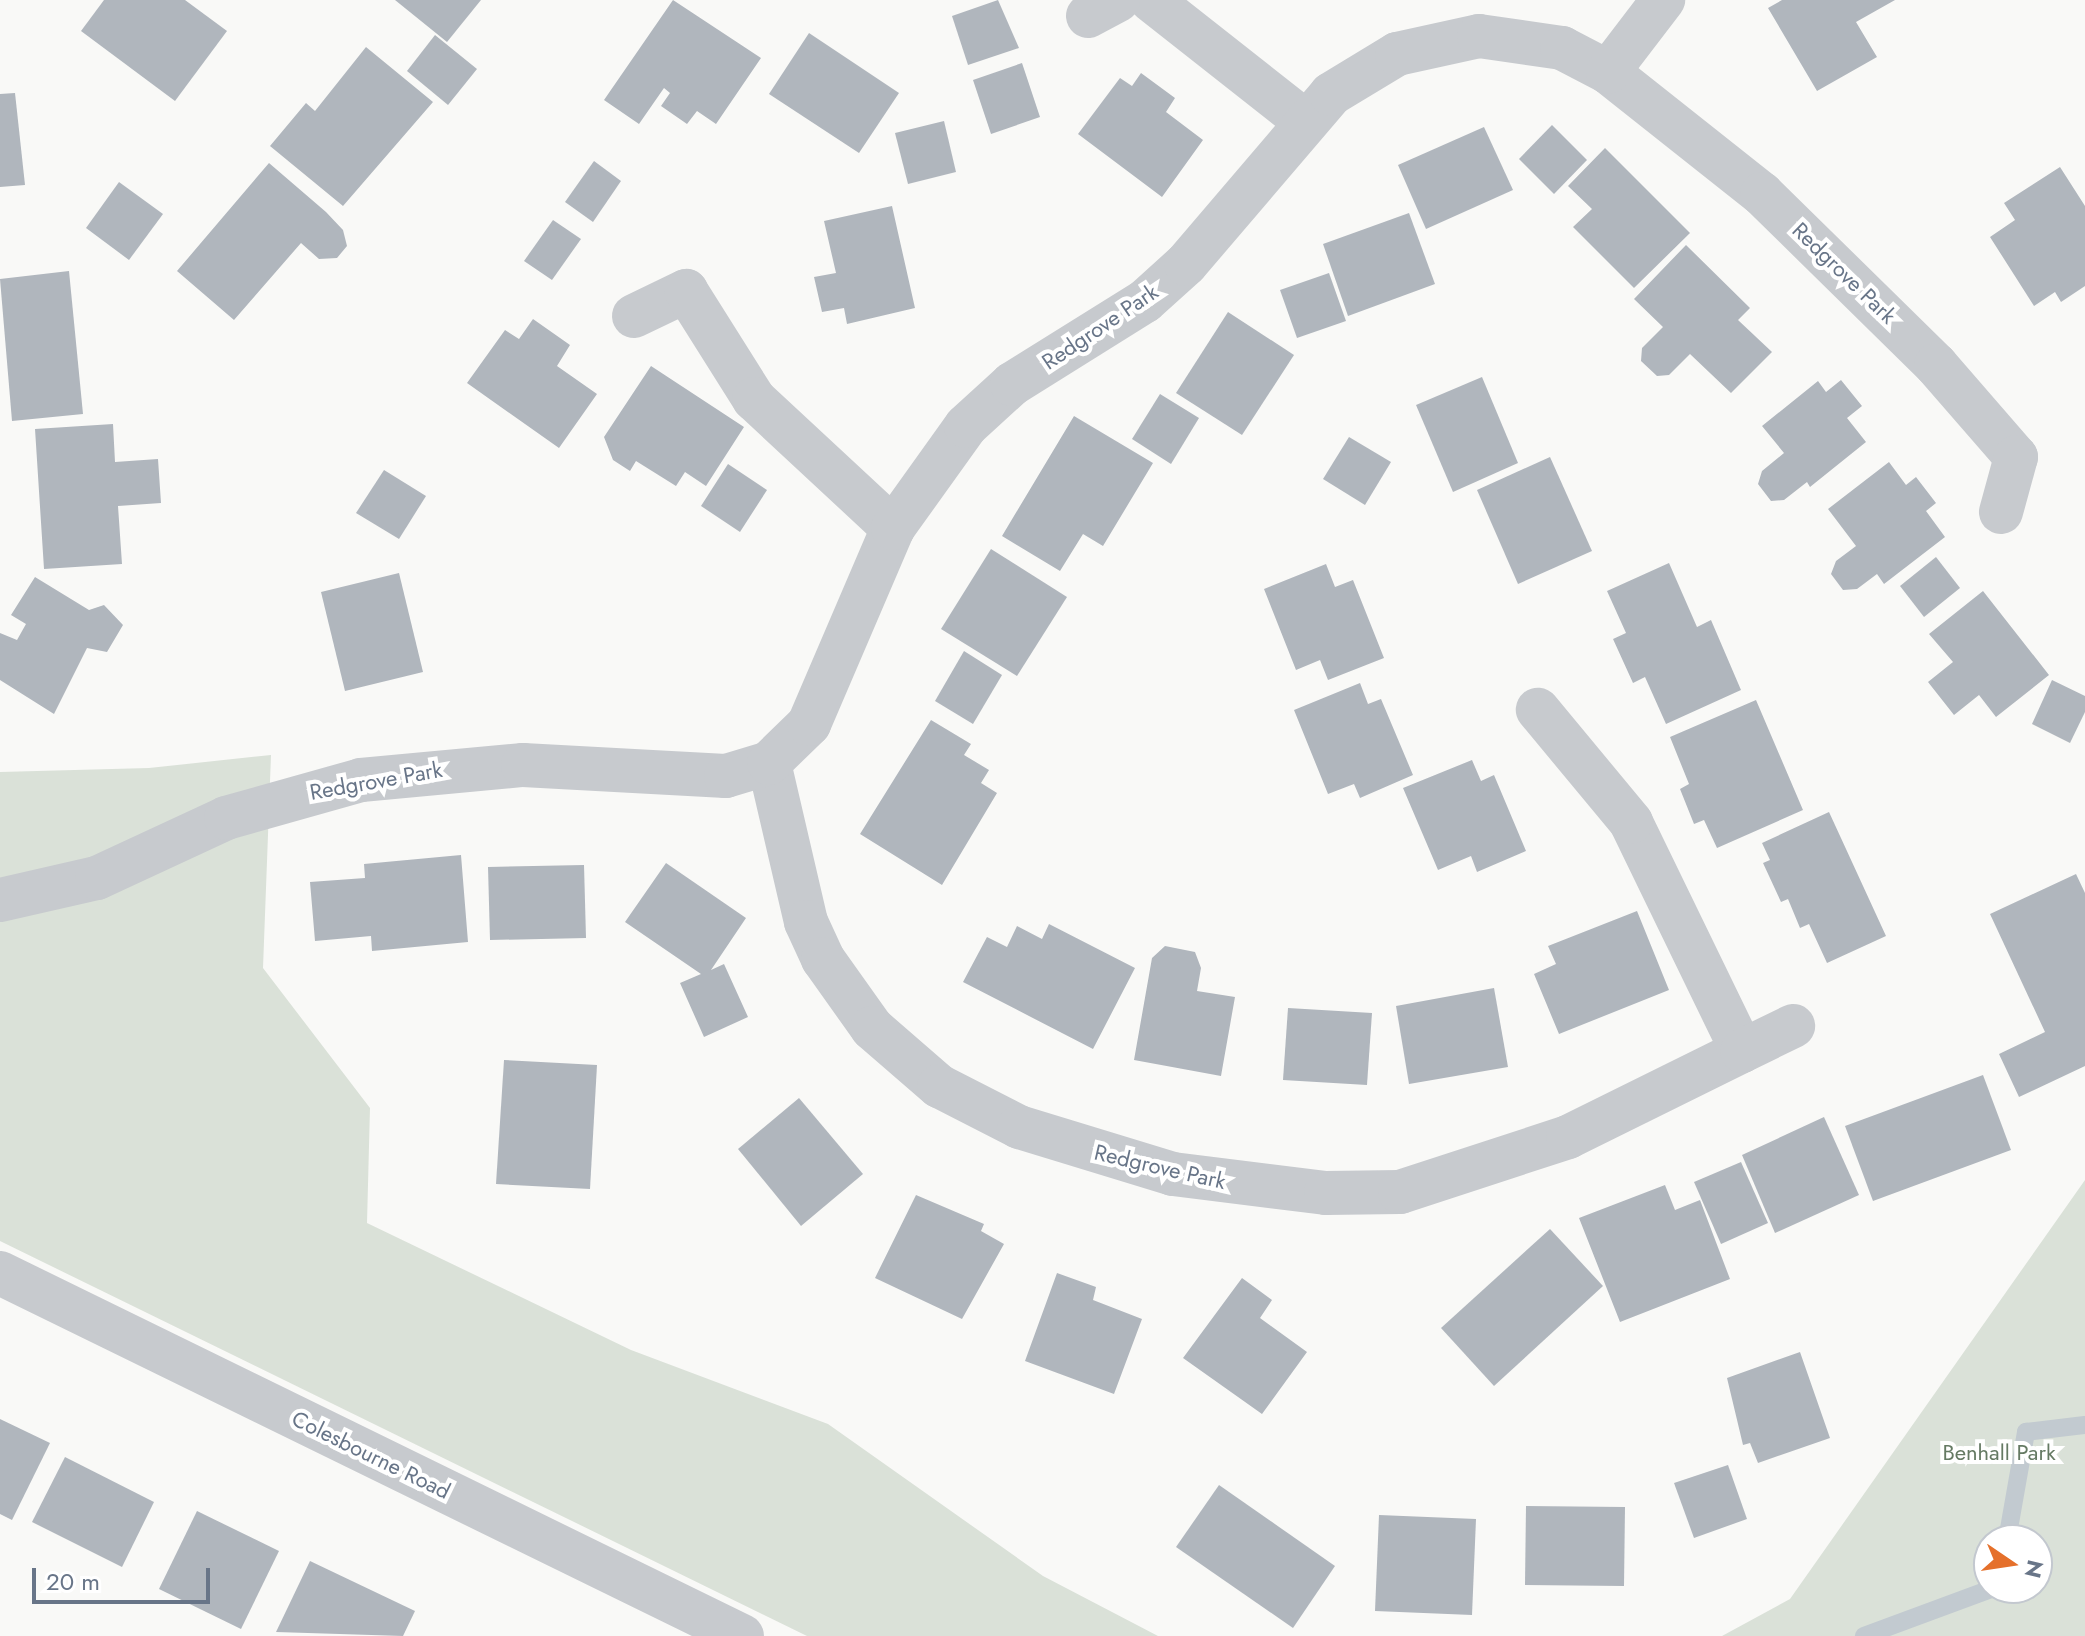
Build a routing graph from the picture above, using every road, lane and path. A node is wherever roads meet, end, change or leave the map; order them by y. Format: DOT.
graph roads {
  1 [pos="1151,0"];
  2 [pos="1663,0"];
  3 [pos="1608,72"];
  4 [pos="1305,121"];
  5 [pos="634,316"];
  6 [pos="2001,512"];
  7 [pos="893,528"];
  8 [pos="1538,710"];
  9 [pos="769,763"];
  10 [pos="0,900"];
  11 [pos="1793,1026"];
  12 [pos="1742,1051"];
  13 [pos="0,1273"];
  14 [pos="742,1636"];
  1 -- 4 [label="street"];
  2 -- 3 [label="street"];
  3 -- 4 [label="street, Redgrove Park"];
  3 -- 6 [label="street, Redgrove Park"];
  4 -- 7 [label="street, Redgrove Park"];
  5 -- 7 [label="street"];
  7 -- 9 [label="street, Redgrove Park"];
  8 -- 12 [label="street"];
  9 -- 10 [label="street, Redgrove Park"];
  9 -- 12 [label="street, Redgrove Park"];
  11 -- 12 [label="street, Redgrove Park"];
  13 -- 14 [label="street, Colesbourne Road"];
}
